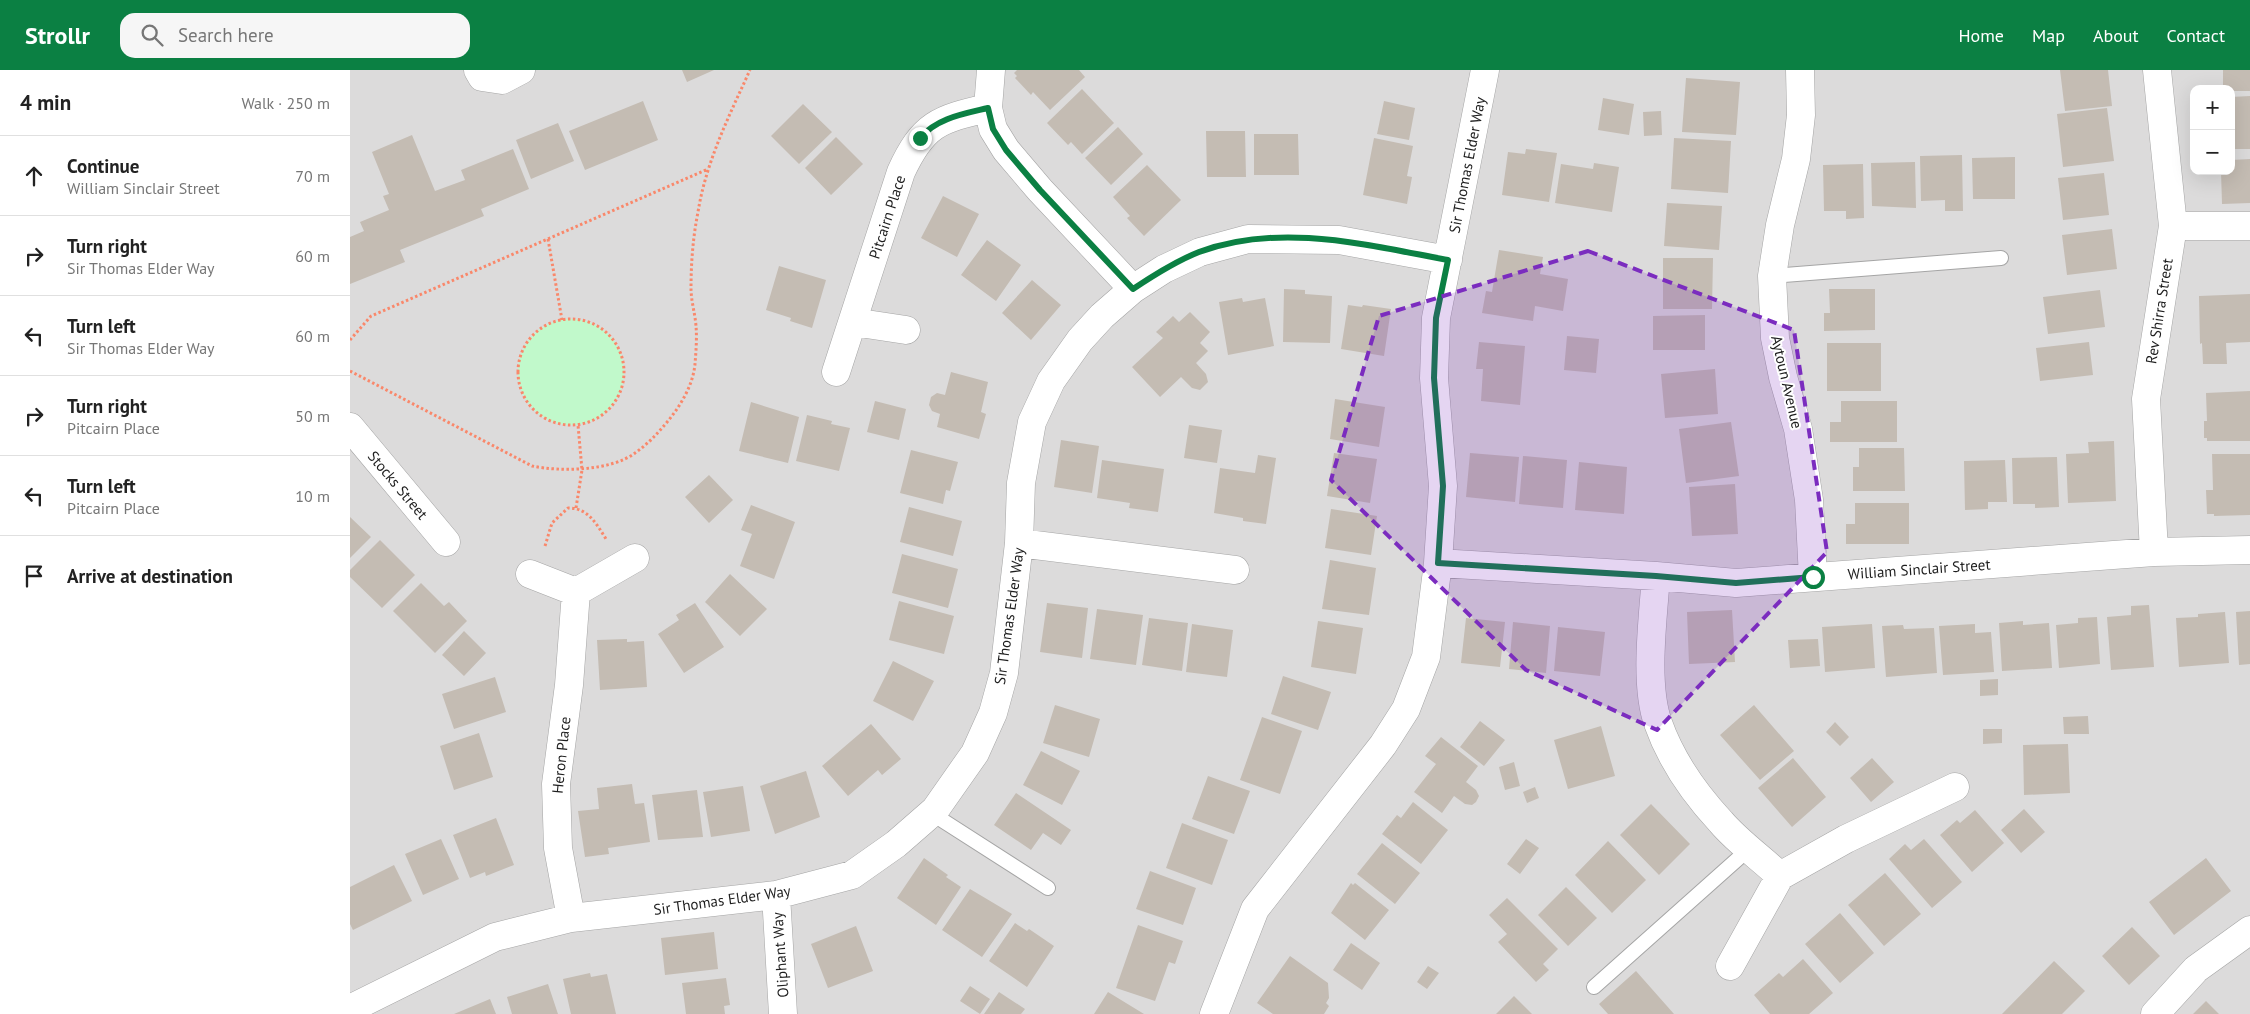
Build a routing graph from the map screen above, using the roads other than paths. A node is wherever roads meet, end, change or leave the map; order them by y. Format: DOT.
graph roads {
  1 [pos="478,70"];
  2 [pos="521,70"];
  3 [pos="991,70"];
  4 [pos="1485,70"];
  5 [pos="1800,70"];
  6 [pos="2157,70"];
  7 [pos="988,108"];
  8 [pos="2173,226"];
  9 [pos="2250,226"];
  10 [pos="2001,258"];
  11 [pos="1448,260"];
  12 [pos="1772,276"];
  13 [pos="1133,289"];
  14 [pos="853,322"];
  15 [pos="906,330"];
  16 [pos="836,372"];
  17 [pos="350,427"];
  18 [pos="446,542"];
  19 [pos="1019,543"];
  20 [pos="2250,550"];
  21 [pos="2154,552"];
  22 [pos="627,562"];
  23 [pos="1438,563"];
  24 [pos="1235,570"];
  25 [pos="533,576"];
  26 [pos="1656,576"];
  27 [pos="1813,577"];
  28 [pos="576,592"];
  29 [pos="1955,787"];
  30 [pos="931,813"];
  31 [pos="1750,848"];
  32 [pos="1780,876"];
  33 [pos="1048,888"];
  34 [pos="776,895"];
  35 [pos="570,918"];
  36 [pos="2250,930"];
  37 [pos="1730,966"];
  38 [pos="1594,987"];
  39 [pos="350,1009"];
  40 [pos="783,1014"];
  41 [pos="1214,1014"];
  42 [pos="2155,1014"];
  1 -- 2 [label="street"];
  3 -- 7 [label="street"];
  4 -- 11 [label="street, Sir Thomas Elder Way"];
  5 -- 12 [label="street, Aytoun Avenue"];
  6 -- 8 [label="street, Rev Shirra Street"];
  7 -- 13 [label="street"];
  7 -- 14 [label="street, Pitcairn Place"];
  8 -- 9 [label="street"];
  8 -- 21 [label="street, Rev Shirra Street"];
  10 -- 12 [label="lane"];
  11 -- 13 [label="street, Sir Thomas Elder Way"];
  11 -- 23 [label="street, Sir Thomas Elder Way"];
  12 -- 27 [label="street, Aytoun Avenue"];
  13 -- 19 [label="street, Sir Thomas Elder Way"];
  14 -- 15 [label="street"];
  14 -- 16 [label="street, Pitcairn Place"];
  17 -- 18 [label="street, Stocks Street"];
  19 -- 24 [label="street"];
  19 -- 30 [label="street, Sir Thomas Elder Way"];
  20 -- 21 [label="street, William Sinclair Street"];
  21 -- 27 [label="street, William Sinclair Street"];
  22 -- 28 [label="street"];
  23 -- 26 [label="street, William Sinclair Street"];
  23 -- 41 [label="street, Sir Thomas Elder Way"];
  25 -- 28 [label="street"];
  26 -- 27 [label="street, William Sinclair Street"];
  26 -- 31 [label="street"];
  28 -- 35 [label="street, Heron Place"];
  29 -- 32 [label="street"];
  30 -- 33 [label="lane"];
  30 -- 34 [label="street, Sir Thomas Elder Way"];
  31 -- 32 [label="street"];
  31 -- 38 [label="lane"];
  32 -- 37 [label="street"];
  34 -- 35 [label="street, Sir Thomas Elder Way"];
  34 -- 40 [label="street, Oliphant Way"];
  35 -- 39 [label="street, Sir Thomas Elder Way"];
  36 -- 42 [label="street"];
}
